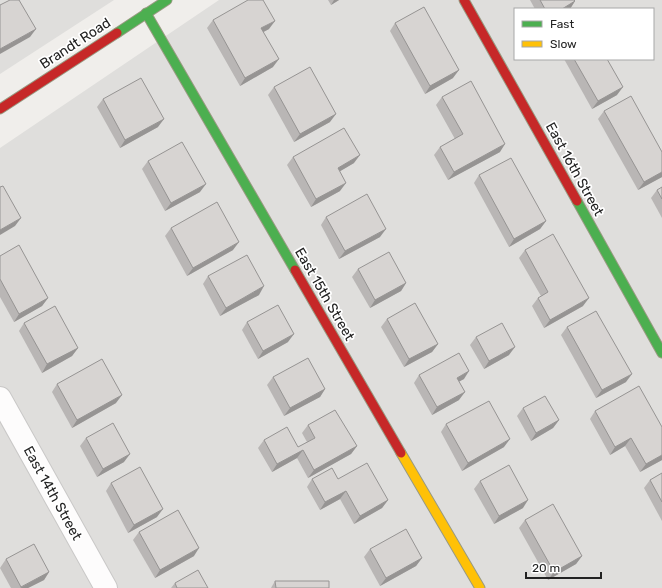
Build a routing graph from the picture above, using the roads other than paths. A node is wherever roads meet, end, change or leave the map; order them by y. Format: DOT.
graph roads {
  1 [pos="167,0"];
  2 [pos="464,0"];
  3 [pos="146,13"];
  4 [pos="0,109"];
  5 [pos="662,352"];
  6 [pos="0,398"];
  7 [pos="478,587"];
  8 [pos="106,588"];
  1 -- 3 [label="street, Brandt Road"];
  2 -- 5 [label="street, East 16th Street"];
  3 -- 4 [label="street, Brandt Road"];
  3 -- 7 [label="street, East 15th Street"];
  6 -- 8 [label="street, East 14th Street"];
}
